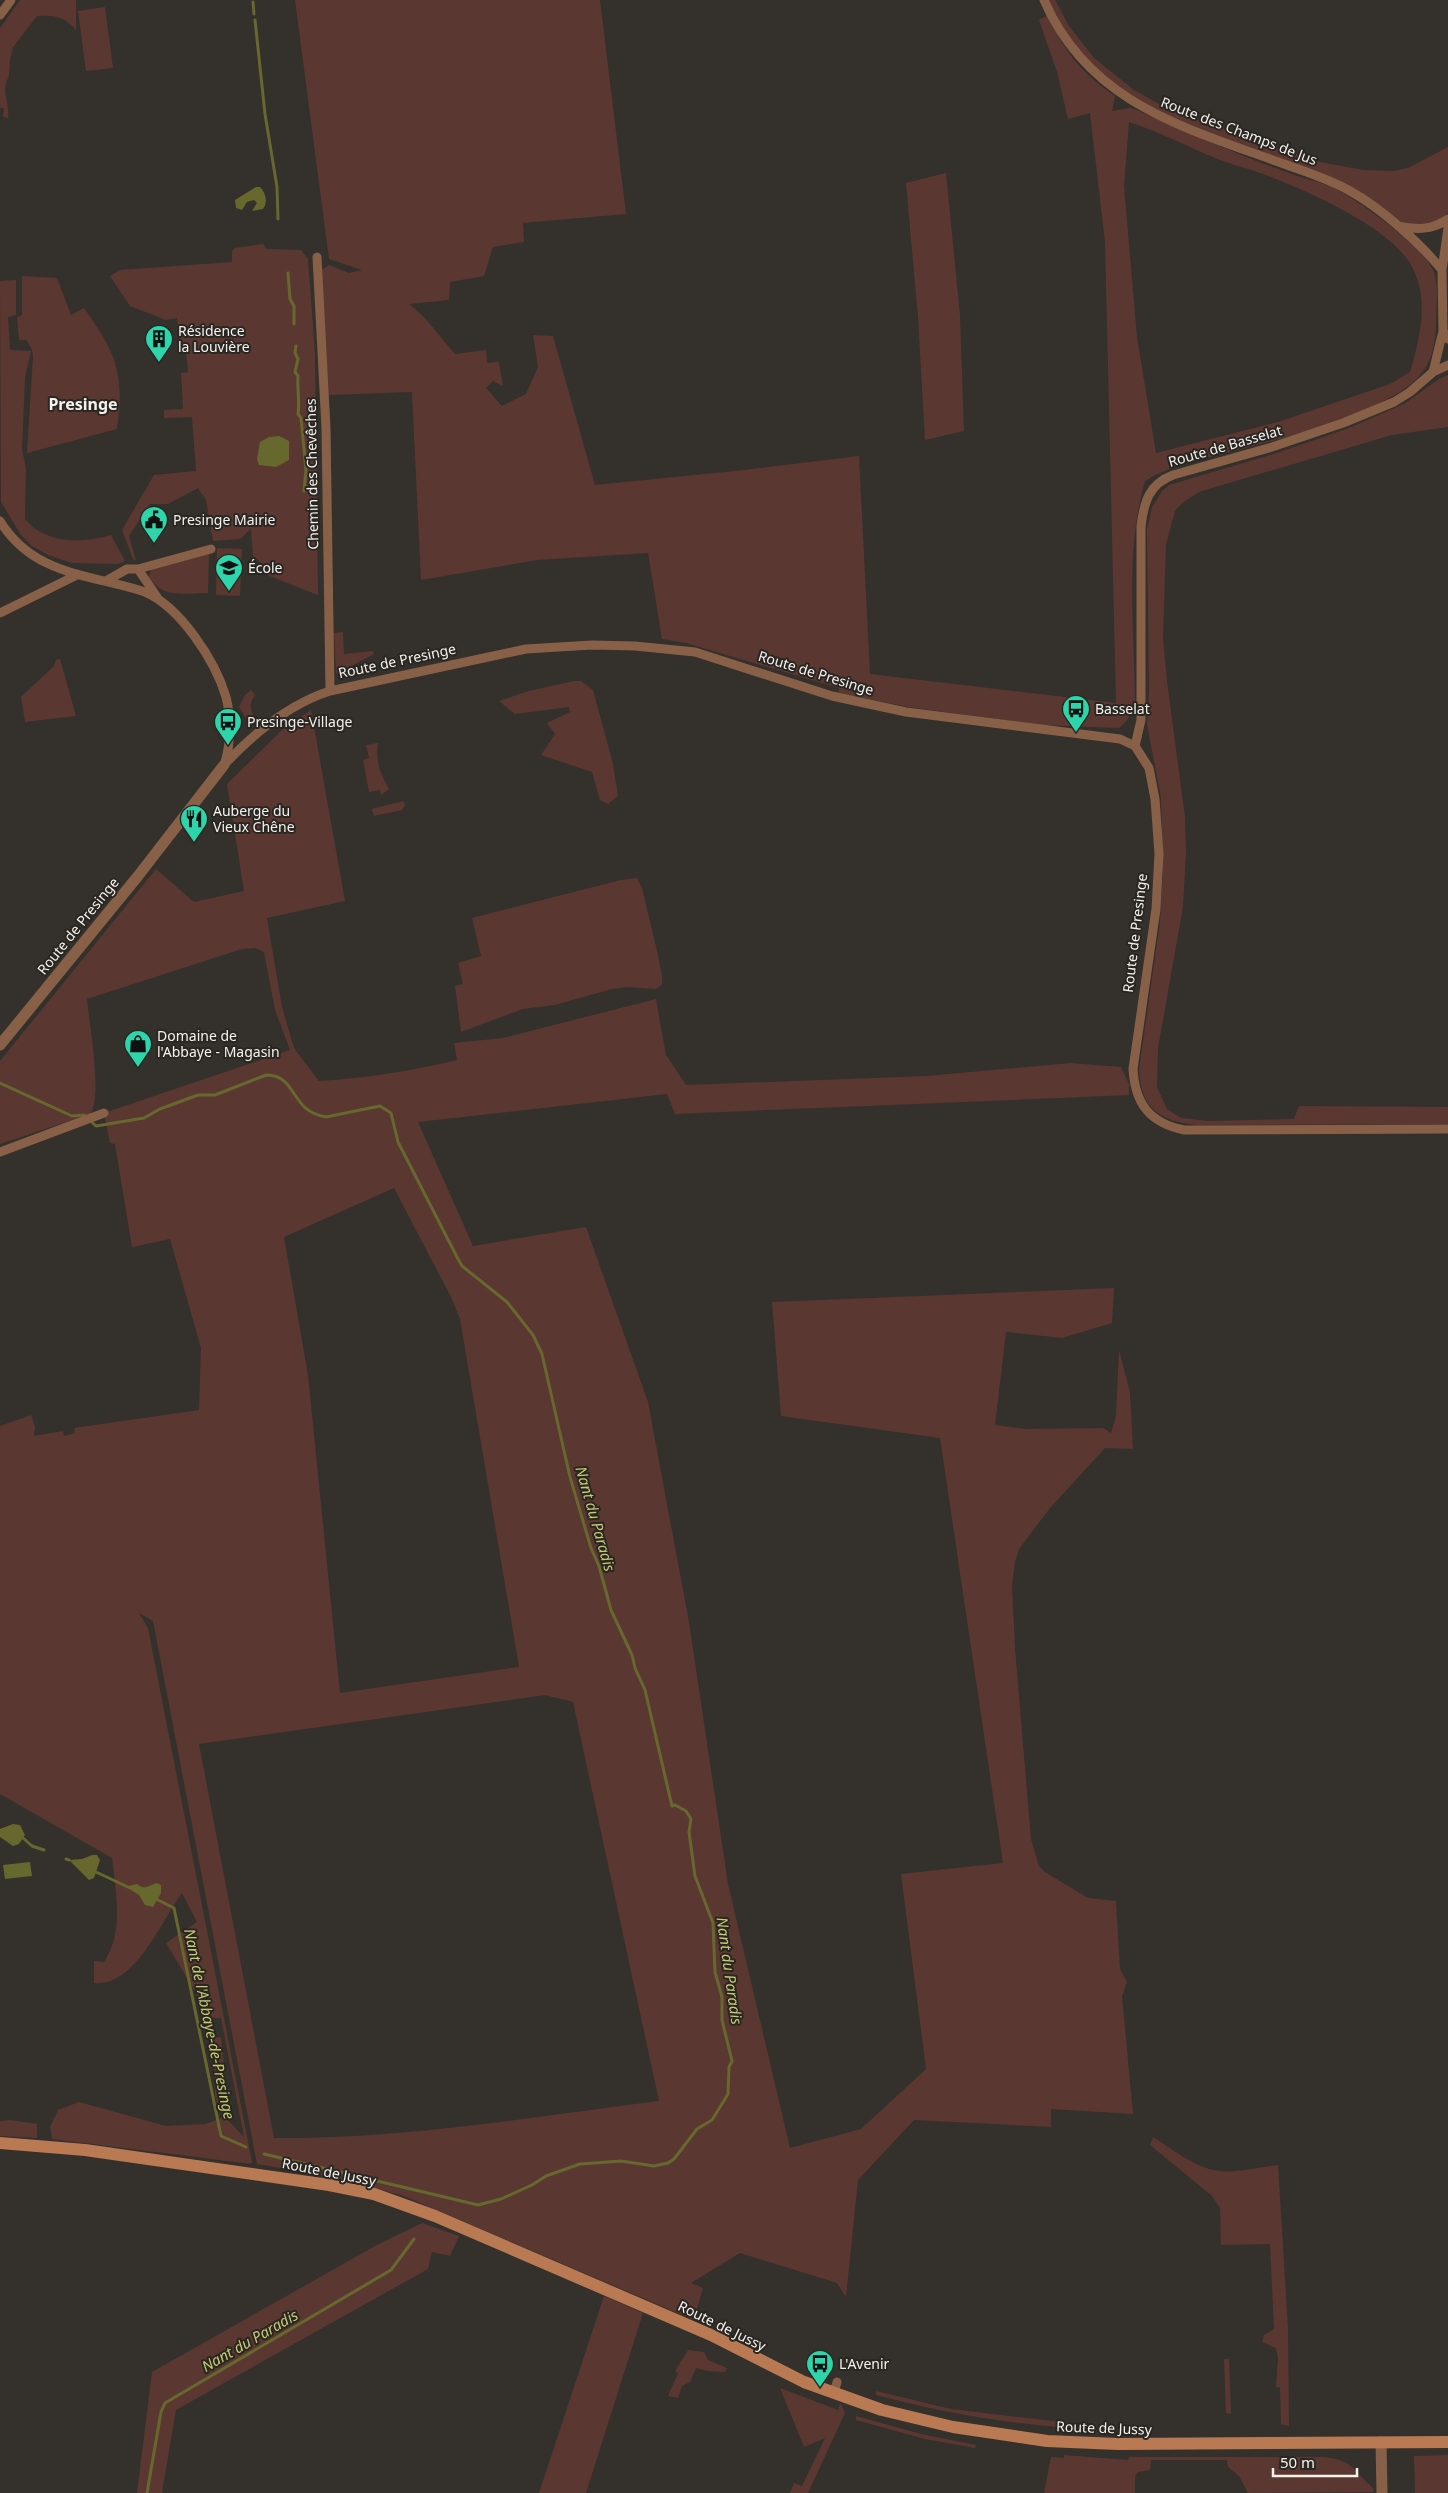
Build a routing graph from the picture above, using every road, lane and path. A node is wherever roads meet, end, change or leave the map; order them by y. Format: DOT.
graph roads {
  1 [pos="11,0"];
  2 [pos="1044,0"];
  3 [pos="0,15"];
  4 [pos="1448,219"];
  5 [pos="1397,226"];
  6 [pos="1448,228"];
  7 [pos="317,257"];
  8 [pos="1442,270"];
  9 [pos="1443,330"];
  10 [pos="1448,339"];
  11 [pos="1448,365"];
  12 [pos="1433,372"];
  13 [pos="0,521"];
  14 [pos="211,549"];
  15 [pos="138,569"];
  16 [pos="77,575"];
  17 [pos="106,581"];
  18 [pos="157,597"];
  19 [pos="0,612"];
  20 [pos="330,691"];
  21 [pos="1135,746"];
  22 [pos="224,765"];
  23 [pos="0,1045"];
  24 [pos="104,1113"];
  25 [pos="1448,1129"];
  26 [pos="0,1152"];
  27 [pos="0,2143"];
  28 [pos="1381,2442"];
  29 [pos="1448,2442"];
  30 [pos="1382,2493"];
  1 -- 3 [label="street"];
  2 -- 5 [label="street, Route des Champs de Jus"];
  4 -- 5 [label="street"];
  5 -- 8 [label="street, Route des Champs de Jus"];
  6 -- 8 [label="street"];
  7 -- 20 [label="street, Chemin des Chevêches"];
  8 -- 9 [label="street"];
  9 -- 10 [label="street"];
  9 -- 12 [label="street"];
  11 -- 12 [label="street, Route de Basselat"];
  12 -- 21 [label="street, Route de Basselat"];
  13 -- 16 [label="street"];
  14 -- 15 [label="street"];
  15 -- 17 [label="street"];
  15 -- 18 [label="street"];
  16 -- 17 [label="street"];
  16 -- 19 [label="street"];
  17 -- 18 [label="street"];
  18 -- 22 [label="street"];
  20 -- 21 [label="street, Route de Presinge"];
  20 -- 22 [label="street, Route de Presinge"];
  21 -- 25 [label="street, Route de Presinge"];
  22 -- 23 [label="street, Route de Presinge"];
  24 -- 26 [label="street"];
  27 -- 28 [label="main road, Route de Jussy"];
  28 -- 29 [label="main road, Route de Jussy"];
  28 -- 30 [label="street"];
}
